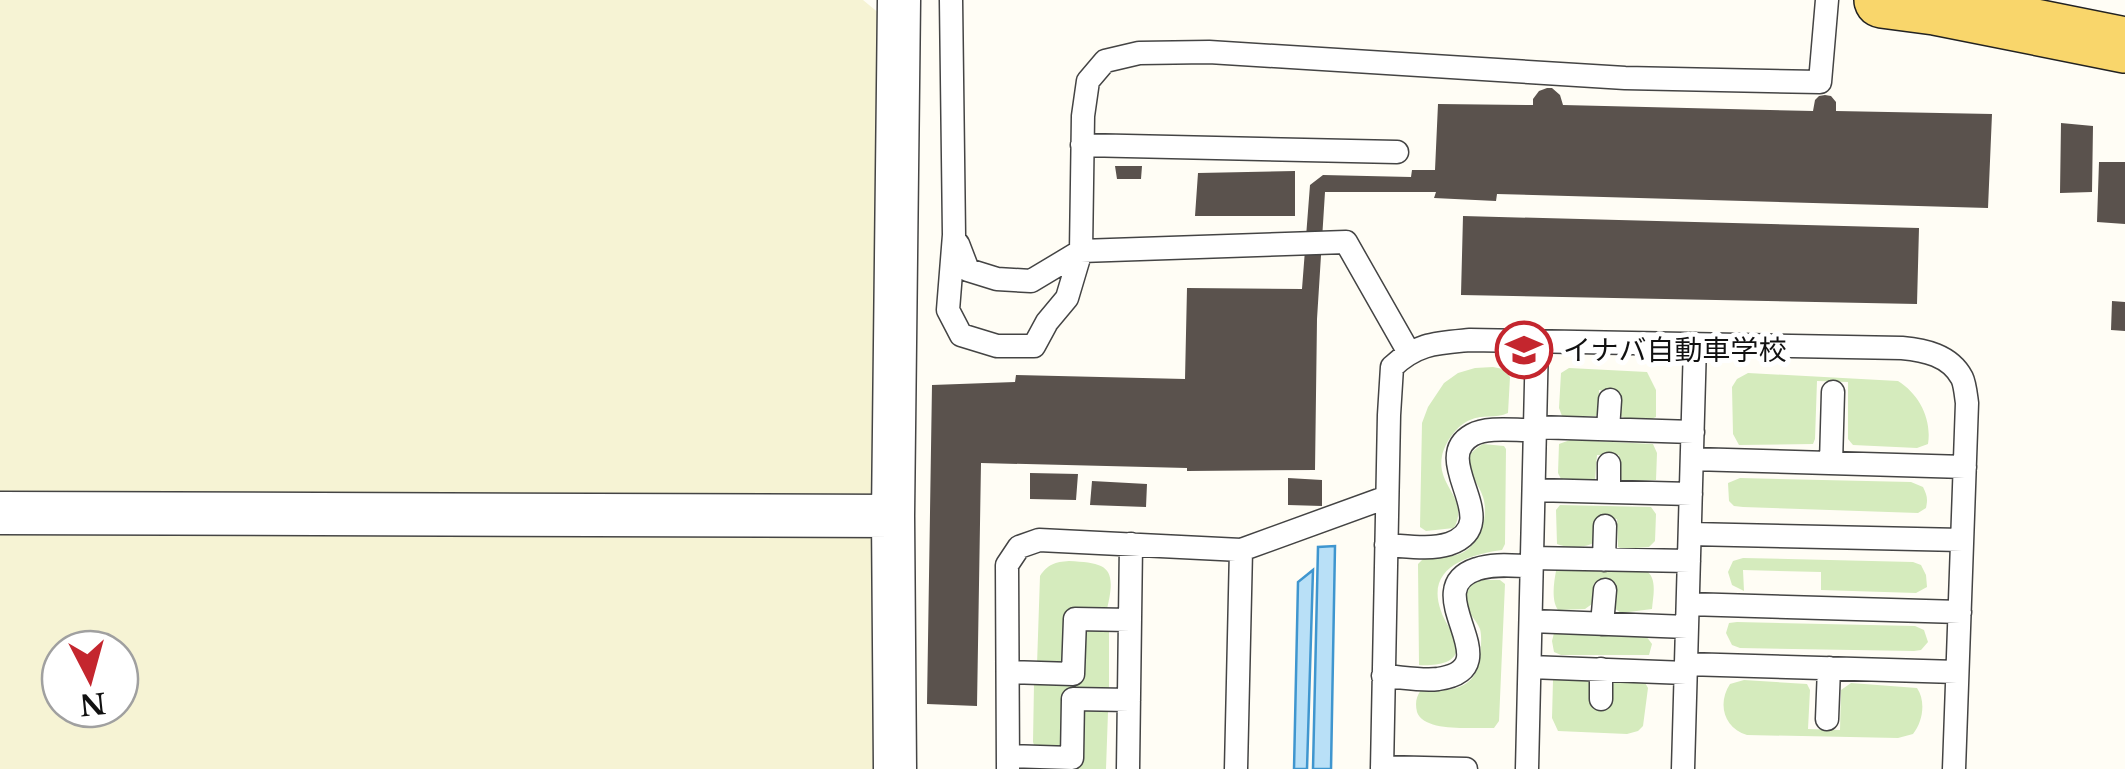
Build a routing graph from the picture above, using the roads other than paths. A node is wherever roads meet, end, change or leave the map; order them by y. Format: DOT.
graph roads {
  1 [pos="899,0"];
  2 [pos="951,0"];
  3 [pos="1827,0"];
  4 [pos="1882,0"];
  5 [pos="2125,46"];
  6 [pos="1082,145"];
  7 [pos="1398,152"];
  8 [pos="954,234"];
  9 [pos="1081,251"];
  10 [pos="1538,341"];
  11 [pos="1695,344"];
  12 [pos="1408,352"];
  13 [pos="1833,392"];
  14 [pos="1610,400"];
  15 [pos="1535,429"];
  16 [pos="1608,429"];
  17 [pos="1693,432"];
  18 [pos="1692,459"];
  19 [pos="1831,463"];
  20 [pos="1610,464"];
  21 [pos="1964,467"];
  22 [pos="1534,490"];
  23 [pos="1609,492"];
  24 [pos="1691,494"];
  25 [pos="1387,497"];
  26 [pos="0,512"];
  27 [pos="893,516"];
  28 [pos="1605,526"];
  29 [pos="1690,534"];
  30 [pos="1962,540"];
  31 [pos="1131,544"];
  32 [pos="1386,545"];
  33 [pos="1241,550"];
  34 [pos="1604,560"];
  35 [pos="1689,561"];
  36 [pos="1532,562"];
  37 [pos="1605,590"];
  38 [pos="1960,612"];
  39 [pos="1688,615"];
  40 [pos="1130,620"];
  41 [pos="1531,621"];
  42 [pos="1602,624"];
  43 [pos="1530,666"];
  44 [pos="1686,668"];
  45 [pos="1829,668"];
  46 [pos="1601,670"];
  47 [pos="1008,672"];
  48 [pos="1958,672"];
  49 [pos="1383,676"];
  50 [pos="1601,699"];
  51 [pos="1129,700"];
  52 [pos="1827,718"];
  53 [pos="1008,763"];
  54 [pos="1382,768"];
  55 [pos="895,769"];
  56 [pos="1128,769"];
  57 [pos="1236,769"];
  58 [pos="1466,769"];
  59 [pos="1527,769"];
  60 [pos="1683,769"];
  61 [pos="1954,769"];
  1 -- 27 [label="street"];
  2 -- 8 [label="lane"];
  3 -- 6 [label="lane"];
  4 -- 5 [label="main road"];
  6 -- 7 [label="lane"];
  6 -- 9 [label="lane"];
  8 -- 9 [label="lane"];
  8 -- 9 [label="lane"];
  9 -- 12 [label="lane"];
  10 -- 11 [label="lane"];
  10 -- 12 [label="lane"];
  10 -- 15 [label="lane"];
  11 -- 17 [label="lane"];
  11 -- 21 [label="lane"];
  12 -- 25 [label="lane"];
  13 -- 19 [label="lane"];
  14 -- 16 [label="lane"];
  15 -- 16 [label="lane"];
  15 -- 22 [label="lane"];
  15 -- 32 [label="lane"];
  16 -- 17 [label="lane"];
  17 -- 18 [label="lane"];
  18 -- 19 [label="lane"];
  18 -- 24 [label="lane"];
  19 -- 21 [label="lane"];
  20 -- 23 [label="lane"];
  21 -- 30 [label="lane"];
  22 -- 23 [label="lane"];
  22 -- 36 [label="lane"];
  23 -- 24 [label="lane"];
  24 -- 29 [label="lane"];
  25 -- 32 [label="lane"];
  25 -- 33 [label="lane"];
  26 -- 27 [label="street"];
  27 -- 55 [label="street"];
  28 -- 34 [label="lane"];
  29 -- 30 [label="lane"];
  29 -- 35 [label="lane"];
  30 -- 38 [label="lane"];
  31 -- 33 [label="lane"];
  31 -- 40 [label="lane"];
  31 -- 47 [label="lane"];
  32 -- 49 [label="lane"];
  33 -- 57 [label="lane"];
  34 -- 35 [label="lane"];
  34 -- 36 [label="lane"];
  35 -- 39 [label="lane"];
  36 -- 41 [label="lane"];
  36 -- 49 [label="lane"];
  37 -- 42 [label="lane"];
  38 -- 39 [label="lane"];
  38 -- 48 [label="lane"];
  39 -- 42 [label="lane"];
  39 -- 44 [label="lane"];
  40 -- 47 [label="lane"];
  40 -- 51 [label="lane"];
  41 -- 42 [label="lane"];
  41 -- 43 [label="lane"];
  43 -- 46 [label="lane"];
  43 -- 59 [label="lane"];
  44 -- 45 [label="lane"];
  44 -- 46 [label="lane"];
  44 -- 60 [label="lane"];
  45 -- 48 [label="lane"];
  45 -- 52 [label="lane"];
  46 -- 50 [label="lane"];
  47 -- 53 [label="lane"];
  48 -- 61 [label="lane"];
  49 -- 54 [label="lane"];
  51 -- 53 [label="lane"];
  51 -- 56 [label="lane"];
  54 -- 58 [label="lane"];
}
